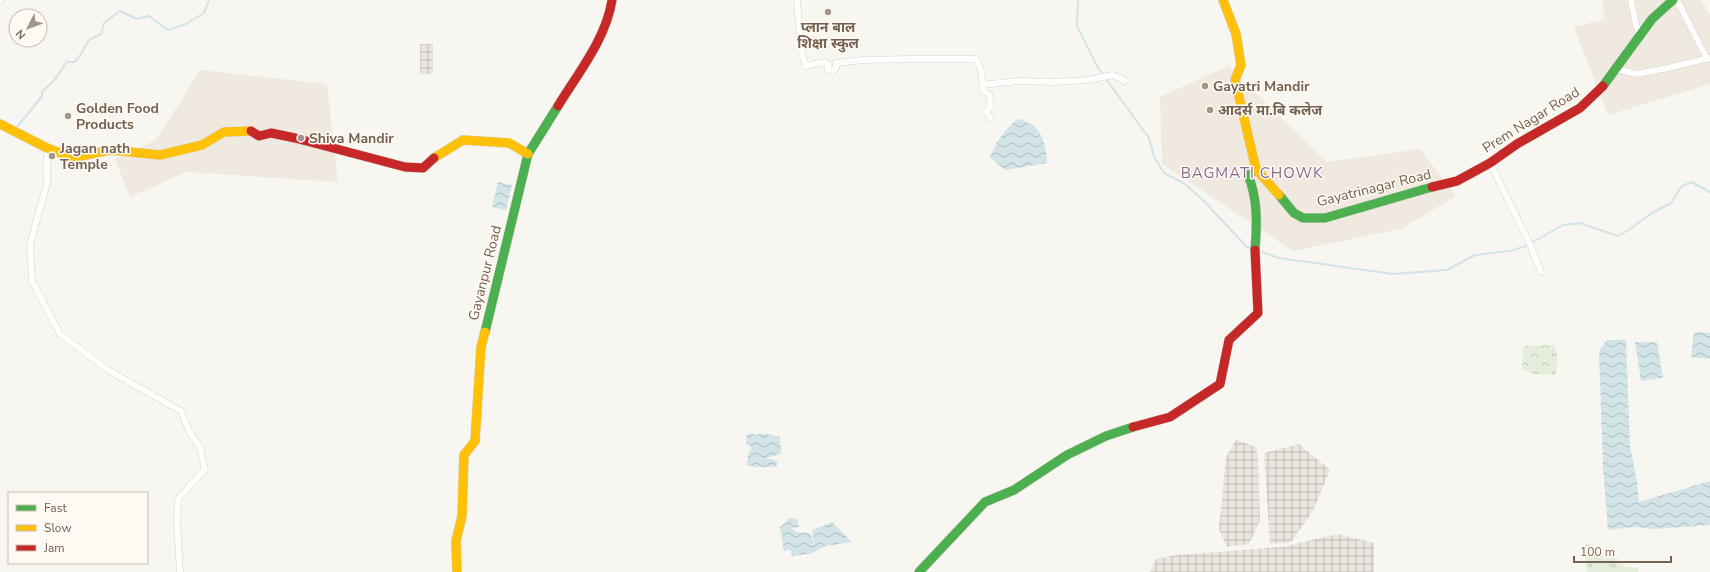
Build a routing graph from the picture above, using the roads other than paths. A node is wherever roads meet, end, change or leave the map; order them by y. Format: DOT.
graph roads {
  1 [pos="612,0"];
  2 [pos="797,0"];
  3 [pos="1223,0"];
  4 [pos="1631,0"];
  5 [pos="1673,0"];
  6 [pos="1677,0"];
  7 [pos="1640,36"];
  8 [pos="1708,59"];
  9 [pos="1617,69"];
  10 [pos="1125,81"];
  11 [pos="983,85"];
  12 [pos="990,118"];
  13 [pos="0,124"];
  14 [pos="47,148"];
  15 [pos="528,154"];
  16 [pos="1490,164"];
  17 [pos="1256,169"];
  18 [pos="1457,181"];
  19 [pos="1541,272"];
  20 [pos="180,572"];
  21 [pos="457,572"];
  22 [pos="919,572"];
  1 -- 15 [label="street, Gayanpur Road"];
  2 -- 11 [label="street"];
  3 -- 17 [label="street, Gayatrinagar Road"];
  4 -- 7 [label="street"];
  5 -- 7 [label="street, Prem Nagar Road"];
  6 -- 8 [label="street"];
  7 -- 9 [label="street, Prem Nagar Road"];
  8 -- 9 [label="street"];
  9 -- 16 [label="street, Prem Nagar Road"];
  10 -- 11 [label="street"];
  11 -- 12 [label="street"];
  13 -- 14 [label="street"];
  14 -- 15 [label="street"];
  14 -- 20 [label="street"];
  15 -- 21 [label="street, Gayanpur Road"];
  16 -- 18 [label="street, Prem Nagar Road"];
  16 -- 19 [label="street"];
  17 -- 18 [label="street, Gayatrinagar Road"];
  17 -- 22 [label="street"];
}
